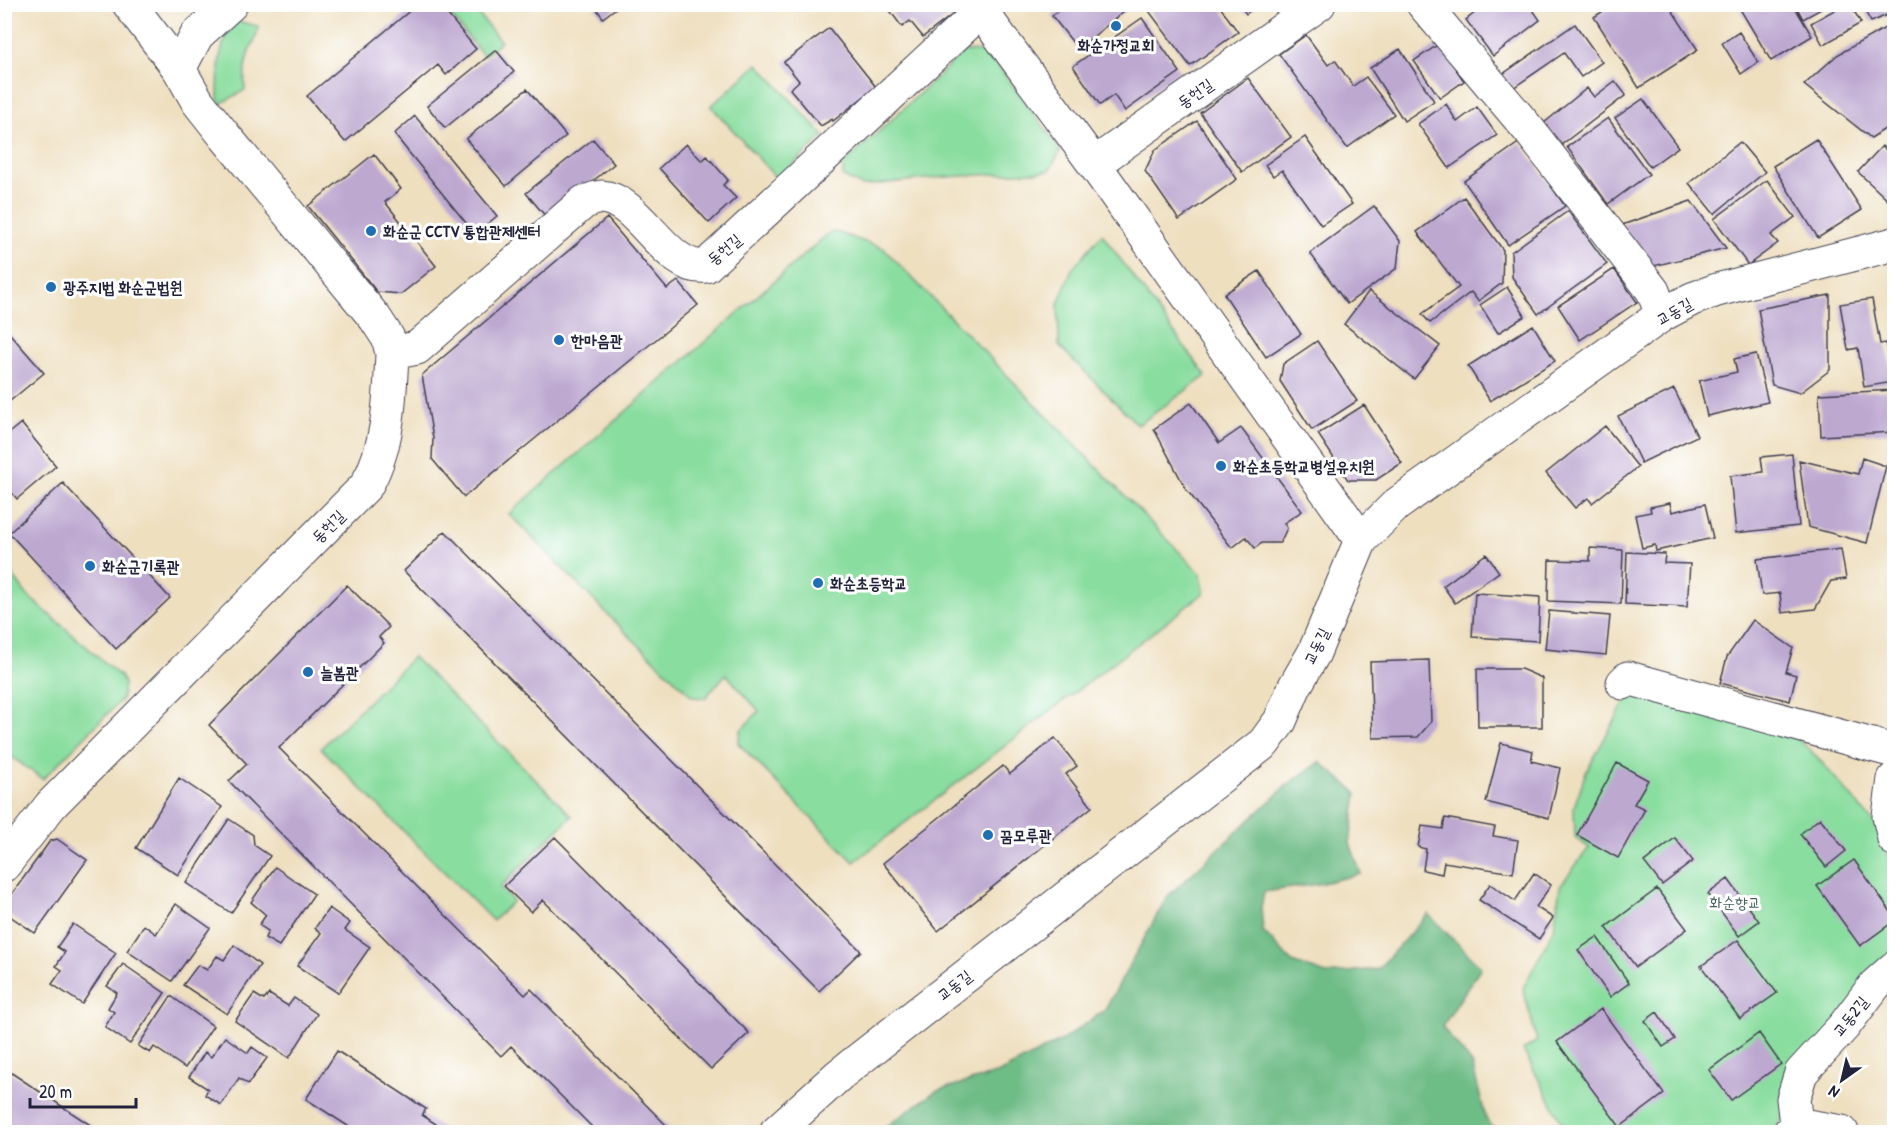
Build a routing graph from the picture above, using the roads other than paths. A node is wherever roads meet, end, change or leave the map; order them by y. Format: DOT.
graph roads {
  1 [pos="129,4"];
  2 [pos="231,4"];
  3 [pos="1319,4"];
  4 [pos="1423,4"];
  5 [pos="979,8"];
  6 [pos="179,69"];
  7 [pos="1094,164"];
  8 [pos="1894,244"];
  9 [pos="1662,315"];
  10 [pos="392,353"];
  11 [pos="1361,540"];
  12 [pos="1623,683"];
  13 [pos="1894,751"];
  14 [pos="1894,778"];
  15 [pos="1894,839"];
  16 [pos="4,865"];
  17 [pos="1894,968"];
  18 [pos="1793,1128"];
  19 [pos="776,1132"];
  20 [pos="1842,1132"];
  1 -- 6 [label="street"];
  2 -- 6 [label="street"];
  3 -- 7 [label="street, 동헌길"];
  4 -- 9 [label="street"];
  5 -- 7 [label="street, 동헌길"];
  5 -- 10 [label="street, 동헌길"];
  6 -- 10 [label="street"];
  7 -- 11 [label="street"];
  8 -- 9 [label="street, 교동길"];
  9 -- 11 [label="street, 교동길"];
  10 -- 16 [label="street, 동헌길"];
  11 -- 19 [label="street, 교동길"];
  12 -- 13 [label="street"];
  14 -- 15 [label="street"];
  17 -- 18 [label="street, 교동2길"];
  18 -- 20 [label="street"];
}
